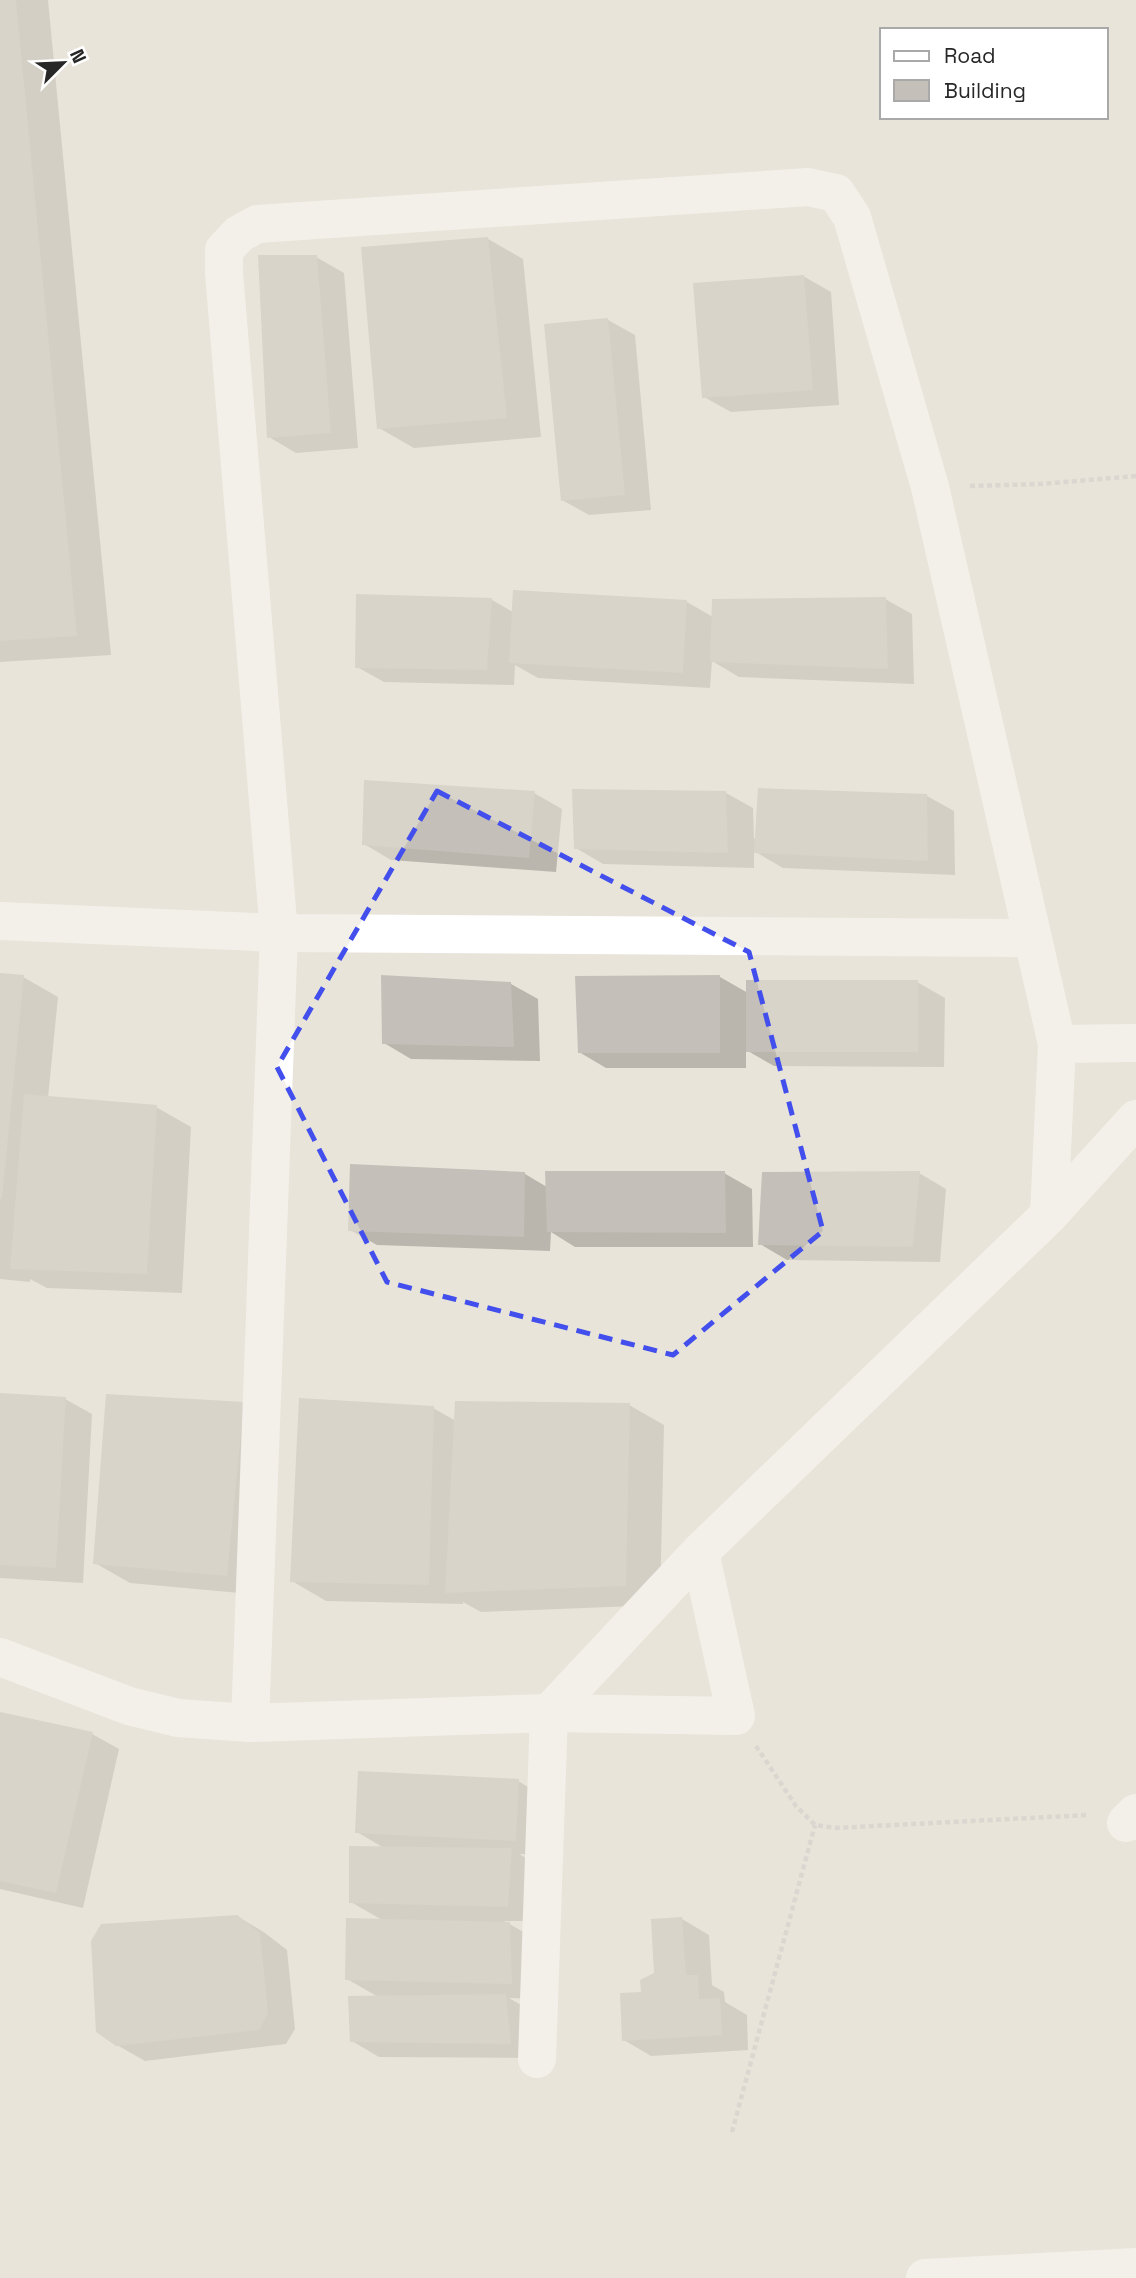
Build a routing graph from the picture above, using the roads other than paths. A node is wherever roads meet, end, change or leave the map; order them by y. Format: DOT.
graph roads {
  1 [pos="0,921"];
  2 [pos="279,933"];
  3 [pos="1033,938"];
  4 [pos="1136,1043"];
  5 [pos="1058,1044"];
  6 [pos="1136,1119"];
  7 [pos="1049,1214"];
  8 [pos="700,1552"];
  9 [pos="0,1657"];
  10 [pos="550,1713"];
  11 [pos="250,1723"];
  12 [pos="537,2059"];
  13 [pos="1136,2267"];
  14 [pos="925,2278"];
  1 -- 2 [label="lane"];
  2 -- 3 [label="lane"];
  2 -- 3 [label="lane"];
  2 -- 11 [label="lane"];
  3 -- 5 [label="lane"];
  4 -- 5 [label="lane"];
  5 -- 7 [label="lane"];
  6 -- 7 [label="lane"];
  7 -- 8 [label="lane"];
  8 -- 10 [label="lane"];
  8 -- 10 [label="lane"];
  9 -- 11 [label="lane"];
  10 -- 11 [label="lane"];
  10 -- 12 [label="lane"];
  13 -- 14 [label="lane"];
}
